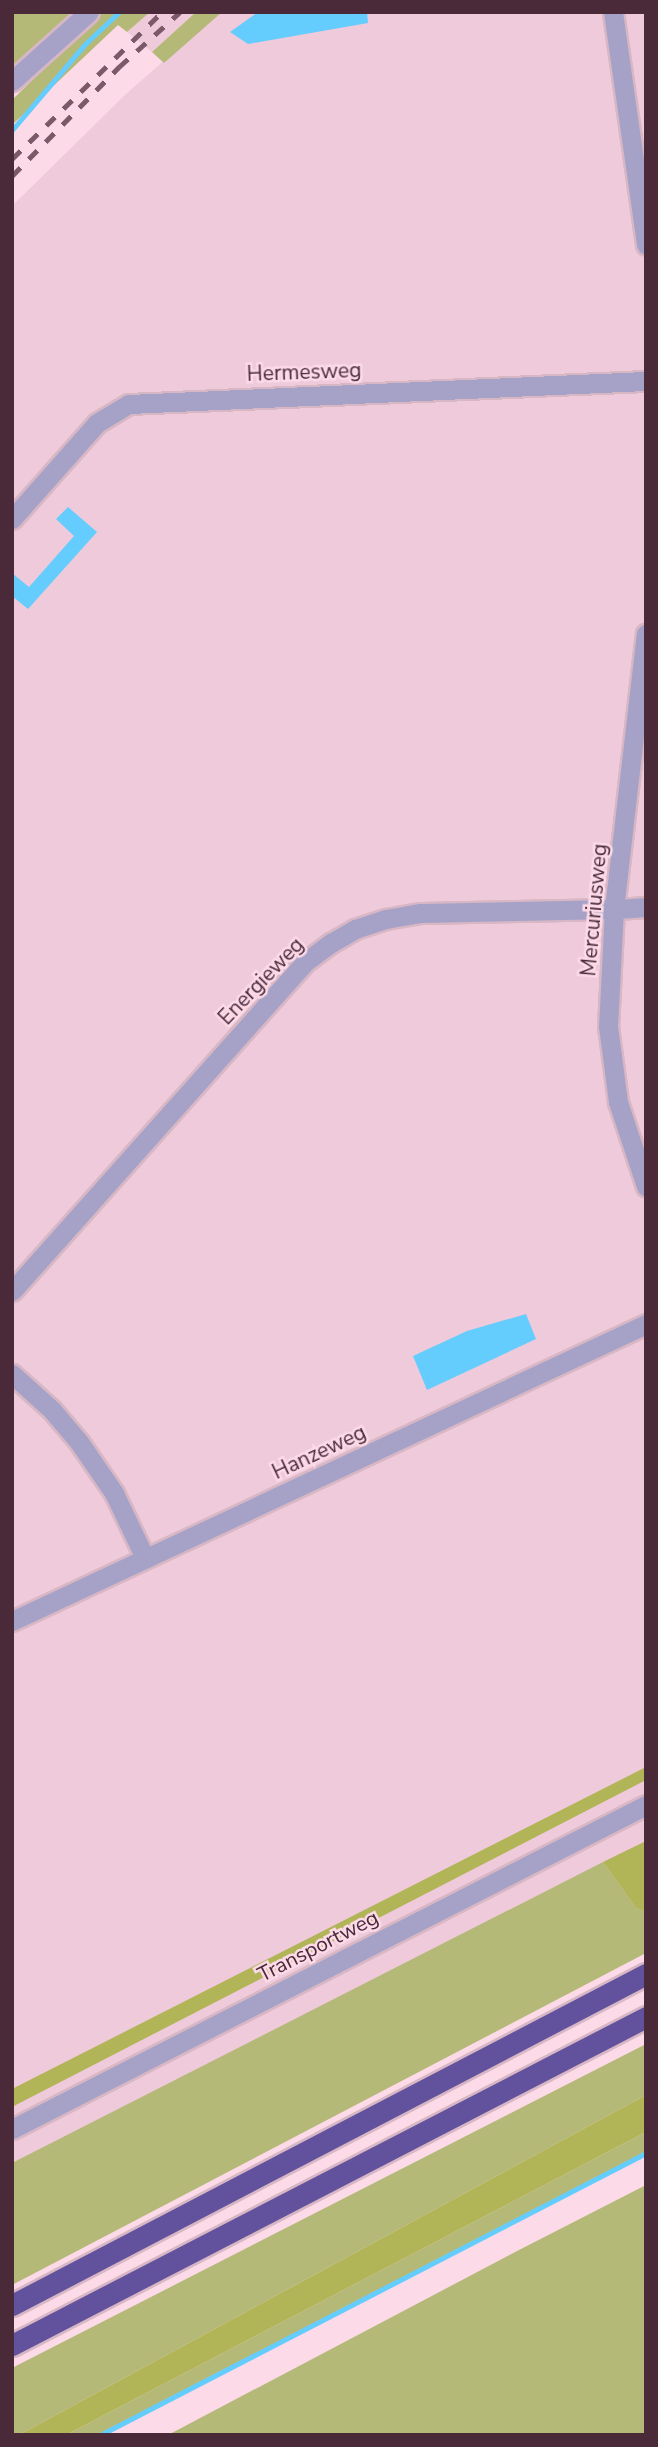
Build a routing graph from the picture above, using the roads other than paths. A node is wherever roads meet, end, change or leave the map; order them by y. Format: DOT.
graph roads {
  1 [pos="89,12"];
  2 [pos="612,12"];
  3 [pos="12,81"];
  4 [pos="646,245"];
  5 [pos="646,381"];
  6 [pos="12,519"];
  7 [pos="646,634"];
  8 [pos="646,907"];
  9 [pos="614,909"];
  10 [pos="646,1186"];
  11 [pos="12,1291"];
  12 [pos="646,1324"];
  13 [pos="12,1374"];
  14 [pos="145,1558"];
  15 [pos="12,1621"];
  16 [pos="646,1805"];
  17 [pos="646,1820"];
  18 [pos="646,1974"];
  19 [pos="646,2017"];
  20 [pos="12,2129"];
  21 [pos="12,2143"];
  22 [pos="12,2305"];
  23 [pos="12,2346"];
  1 -- 3 [label="street"];
  2 -- 4 [label="street"];
  5 -- 6 [label="street, Hermesweg"];
  7 -- 9 [label="street, Mercuriusweg"];
  8 -- 9 [label="street, Energieweg"];
  9 -- 10 [label="street, Mercuriusweg"];
  9 -- 11 [label="street, Energieweg"];
  12 -- 14 [label="street, Hanzeweg"];
  13 -- 14 [label="street"];
  14 -- 15 [label="street, Hanzeweg"];
  16 -- 20 [label="street, Transportweg"];
  17 -- 21 [label="street, Transportweg"];
  18 -- 22 [label="highway"];
  19 -- 23 [label="highway"];
}
